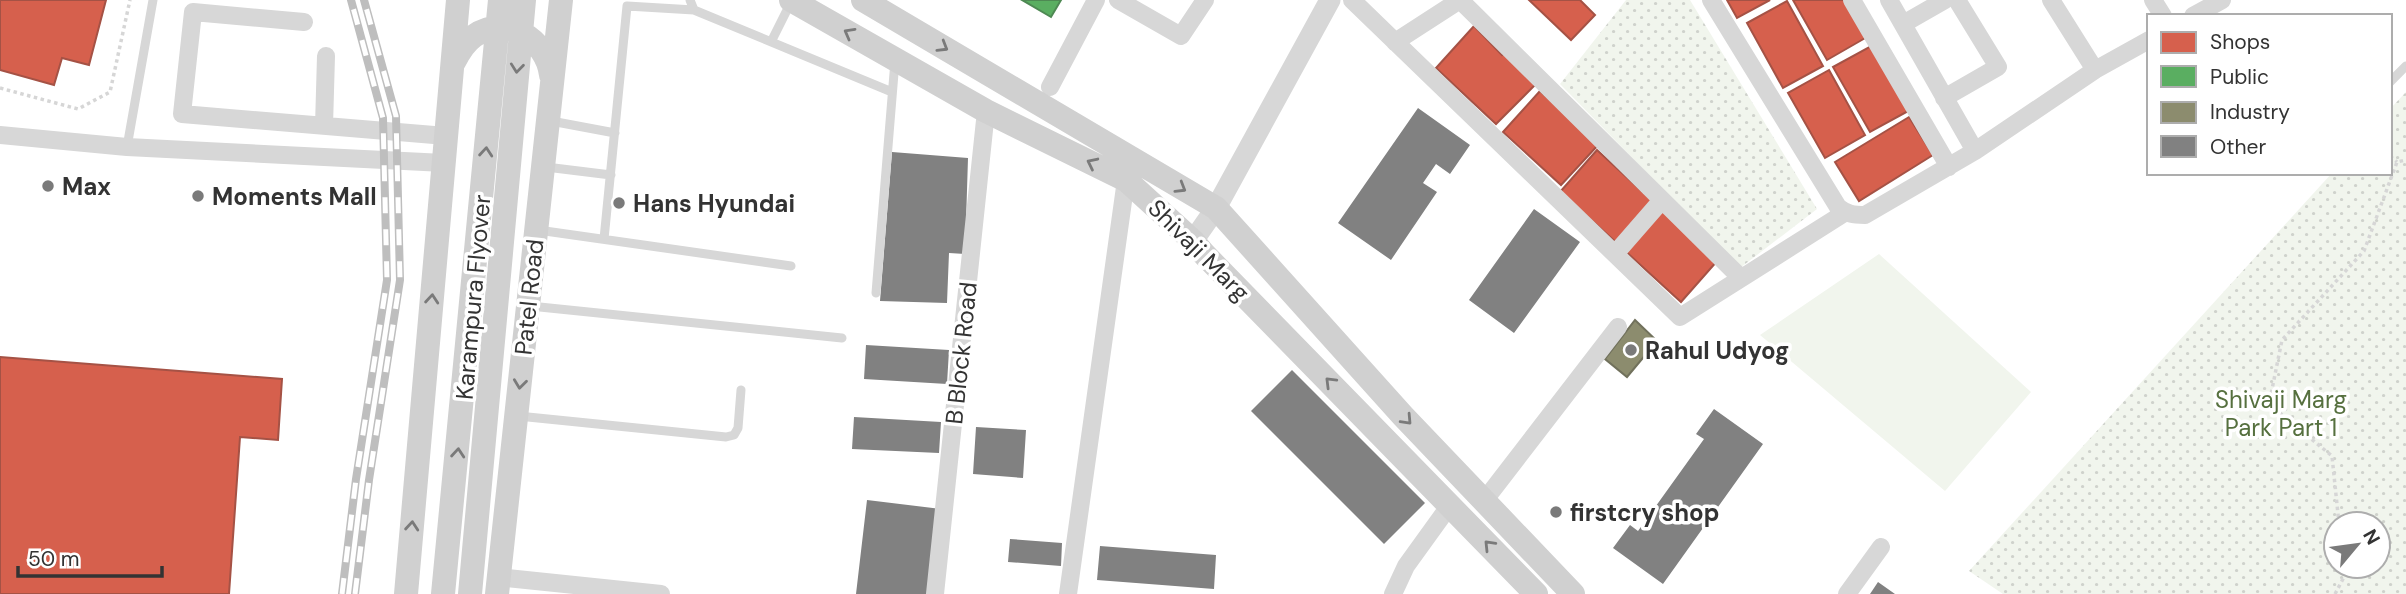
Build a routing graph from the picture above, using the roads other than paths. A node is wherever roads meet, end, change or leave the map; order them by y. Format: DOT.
graph roads {
  1 [pos="153,0"];
  2 [pos="442,0"];
  3 [pos="458,0"];
  4 [pos="500,0"];
  5 [pos="524,0"];
  6 [pos="791,0"];
  7 [pos="863,0"];
  8 [pos="1096,0"];
  9 [pos="1118,0"];
  10 [pos="1205,0"];
  11 [pos="1330,0"];
  12 [pos="1352,0"];
  13 [pos="1711,0"];
  14 [pos="1852,0"];
  15 [pos="1889,0"];
  16 [pos="1945,0"];
  17 [pos="1957,0"];
  18 [pos="2051,0"];
  19 [pos="2222,0"];
  20 [pos="692,5"];
  21 [pos="563,8"];
  22 [pos="2197,14"];
  23 [pos="304,22"];
  24 [pos="1903,24"];
  25 [pos="2147,41"];
  26 [pos="771,42"];
  27 [pos="1395,42"];
  28 [pos="326,56"];
  29 [pos="895,59"];
  30 [pos="454,63"];
  31 [pos="2406,66"];
  32 [pos="2095,70"];
  33 [pos="2392,80"];
  34 [pos="552,82"];
  35 [pos="1050,87"];
  36 [pos="450,89"];
  37 [pos="892,92"];
  38 [pos="1944,98"];
  39 [pos="986,111"];
  40 [pos="548,120"];
  41 [pos="324,126"];
  42 [pos="615,133"];
  43 [pos="0,135"];
  44 [pos="446,136"];
  45 [pos="127,147"];
  46 [pos="1975,151"];
  47 [pos="444,163"];
  48 [pos="543,166"];
  49 [pos="1949,167"];
  50 [pos="611,175"];
  51 [pos="1126,180"];
  52 [pos="1662,200"];
  53 [pos="1216,208"];
  54 [pos="1846,212"];
  55 [pos="536,230"];
  56 [pos="604,239"];
  57 [pos="1194,240"];
  58 [pos="1615,254"];
  59 [pos="791,266"];
  60 [pos="487,271"];
  61 [pos="1741,278"];
  62 [pos="876,293"];
  63 [pos="528,306"];
  64 [pos="1618,327"];
  65 [pos="842,338"];
  66 [pos="741,390"];
  67 [pos="516,416"];
  68 [pos="1484,501"];
  69 [pos="1450,505"];
  70 [pos="1881,547"];
  71 [pos="497,585"];
  72 [pos="1527,588"];
  73 [pos="406,594"];
  74 [pos="443,594"];
  75 [pos="470,594"];
  76 [pos="661,594"];
  77 [pos="935,594"];
  78 [pos="1068,594"];
  79 [pos="1393,594"];
  80 [pos="1573,594"];
  81 [pos="1847,594"];
  1 -- 45 [label="lane"];
  2 -- 36 [label="main road"];
  3 -- 30 [label="main road"];
  60 -- 4 [label="main road, Karampura Flyover, one-way"];
  5 -- 60 [label="main road, Karampura Flyover, one-way"];
  6 -- 26 [label="lane"];
  29 -- 6 [label="main road, Shivaji Marg, one-way"];
  7 -- 53 [label="main road, Shivaji Marg, one-way"];
  8 -- 35 [label="street"];
  9 -- 10 [label="street"];
  11 -- 53 [label="street"];
  12 -- 27 [label="street"];
  13 -- 54 [label="street"];
  14 -- 49 [label="street"];
  15 -- 24 [label="street"];
  16 -- 24 [label="street"];
  17 -- 38 [label="street"];
  18 -- 32 [label="street"];
  19 -- 22 [label="street"];
  20 -- 26 [label="lane"];
  20 -- 42 [label="lane"];
  21 -- 34 [label="main road, Patel Road"];
  23 -- 41 [label="street"];
  24 -- 38 [label="street"];
  25 -- 32 [label="street"];
  26 -- 37 [label="lane"];
  27 -- 52 [label="street"];
  27 -- 58 [label="street"];
  28 -- 41 [label="street"];
  29 -- 37 [label="lane"];
  29 -- 39 [label="main road, Shivaji Marg"];
  30 -- 34 [label="main road"];
  30 -- 36 [label="main road"];
  31 -- 33 [label="lane"];
  32 -- 46 [label="street"];
  34 -- 40 [label="main road, Patel Road"];
  36 -- 44 [label="main road"];
  37 -- 62 [label="lane"];
  38 -- 46 [label="street"];
  51 -- 39 [label="main road, Shivaji Marg, one-way"];
  39 -- 77 [label="street, B Block Road"];
  40 -- 42 [label="lane"];
  40 -- 48 [label="main road, Patel Road"];
  41 -- 44 [label="street"];
  42 -- 50 [label="lane"];
  43 -- 45 [label="street"];
  44 -- 47 [label="main road"];
  45 -- 47 [label="street"];
  46 -- 49 [label="street"];
  73 -- 47 [label="main road, one-way"];
  48 -- 50 [label="lane"];
  48 -- 55 [label="main road, Patel Road"];
  49 -- 54 [label="street"];
  50 -- 56 [label="lane"];
  51 -- 57 [label="main road, Shivaji Marg"];
  51 -- 78 [label="street"];
  52 -- 58 [label="street"];
  52 -- 61 [label="street"];
  53 -- 57 [label="street"];
  53 -- 68 [label="main road, Shivaji Marg, one-way"];
  54 -- 61 [label="street"];
  55 -- 56 [label="lane"];
  55 -- 63 [label="main road, Patel Road"];
  56 -- 59 [label="lane"];
  69 -- 57 [label="main road, Shivaji Marg, one-way"];
  58 -- 61 [label="street"];
  74 -- 60 [label="main road, Karampura Flyover, one-way"];
  60 -- 75 [label="main road, Karampura Flyover"];
  63 -- 65 [label="lane"];
  63 -- 67 [label="main road, Patel Road, one-way"];
  64 -- 68 [label="street"];
  66 -- 67 [label="lane"];
  67 -- 71 [label="main road, Patel Road"];
  68 -- 80 [label="main road, Shivaji Marg"];
  72 -- 69 [label="main road, Shivaji Marg, one-way"];
  69 -- 79 [label="street"];
  70 -- 81 [label="street"];
  71 -- 76 [label="street"];
}
